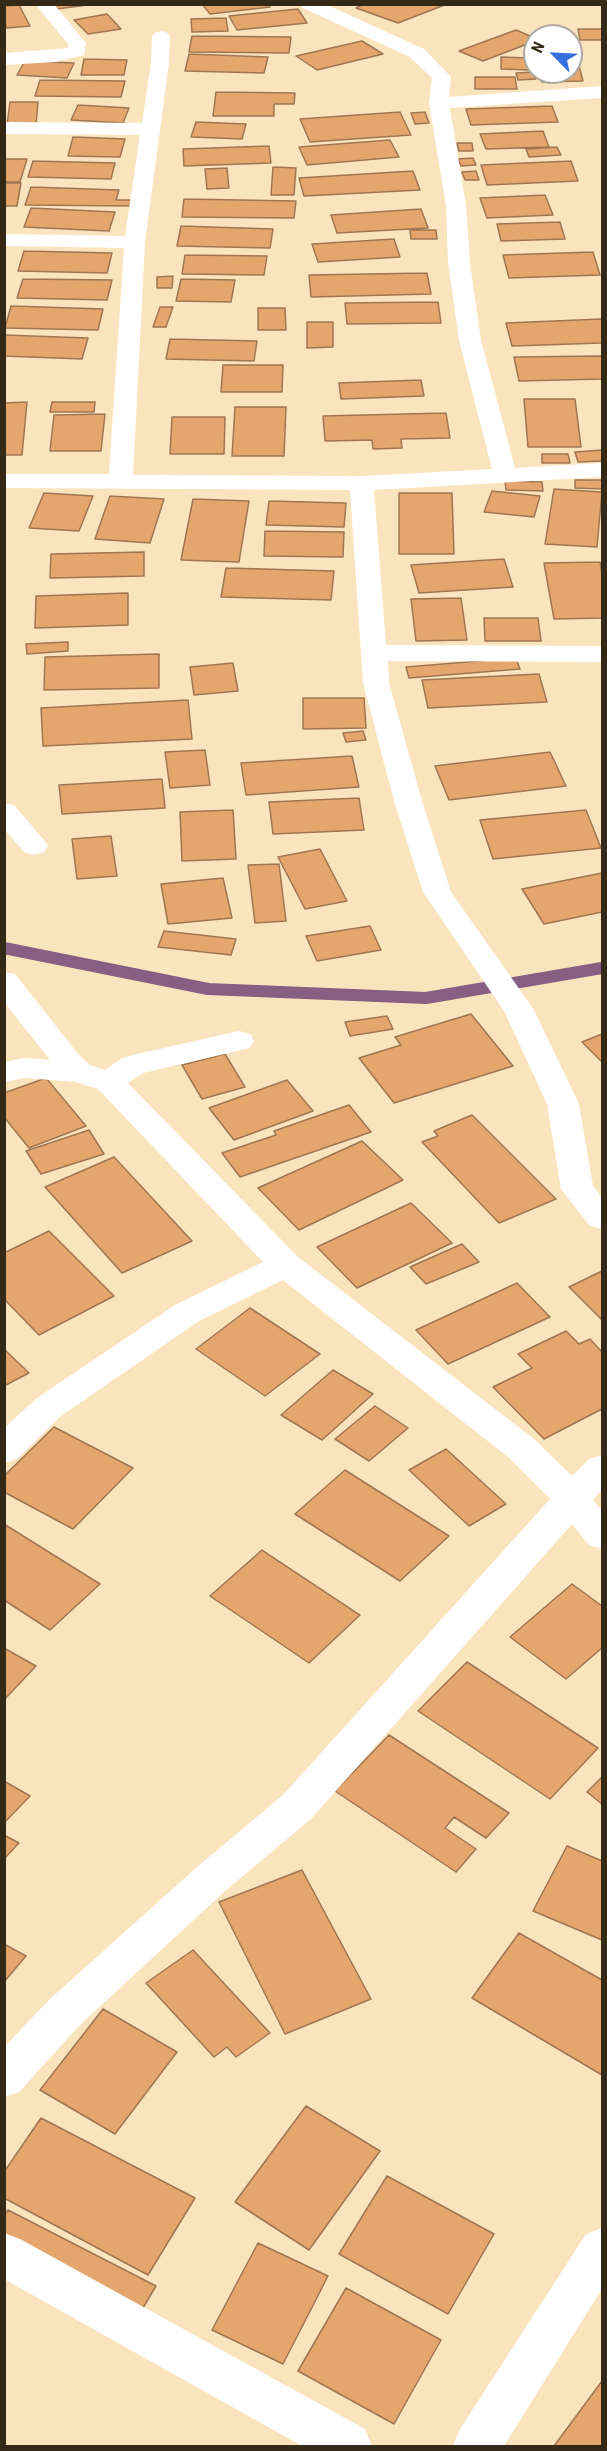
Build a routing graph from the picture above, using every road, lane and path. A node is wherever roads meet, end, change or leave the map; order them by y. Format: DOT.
graph roads {
  1 [pos="44,4"];
  2 [pos="309,4"];
  3 [pos="161,37"];
  4 [pos="4,59"];
  5 [pos="603,92"];
  6 [pos="439,103"];
  7 [pos="4,128"];
  8 [pos="149,129"];
  9 [pos="4,240"];
  10 [pos="135,242"];
  11 [pos="603,470"];
  12 [pos="505,475"];
  13 [pos="4,481"];
  14 [pos="121,481"];
  15 [pos="362,483"];
  16 [pos="374,652"];
  17 [pos="603,654"];
  18 [pos="4,811"];
  19 [pos="33,846"];
  20 [pos="10,998"];
  21 [pos="239,1041"];
  22 [pos="4,1072"];
  23 [pos="94,1077"];
  24 [pos="603,1218"];
  25 [pos="286,1265"];
  26 [pos="4,1450"];
  27 [pos="603,1468"];
  28 [pos="572,1499"];
  29 [pos="603,1535"];
  30 [pos="4,2078"];
  31 [pos="603,2249"];
  32 [pos="4,2254"];
  33 [pos="348,2446"];
  34 [pos="477,2446"];
  1 -- 4 [label="street"];
  2 -- 6 [label="street"];
  3 -- 8 [label="street"];
  5 -- 6 [label="street"];
  6 -- 12 [label="street"];
  7 -- 8 [label="street"];
  8 -- 10 [label="street"];
  9 -- 10 [label="street"];
  10 -- 14 [label="street"];
  11 -- 12 [label="street"];
  12 -- 15 [label="street"];
  13 -- 14 [label="street"];
  14 -- 15 [label="street"];
  15 -- 16 [label="street"];
  16 -- 17 [label="street"];
  16 -- 24 [label="street"];
  18 -- 19 [label="street"];
  20 -- 23 [label="street"];
  21 -- 23 [label="street"];
  22 -- 23 [label="street"];
  23 -- 25 [label="street"];
  25 -- 26 [label="street"];
  25 -- 28 [label="street"];
  27 -- 28 [label="street"];
  28 -- 29 [label="street"];
  28 -- 30 [label="street"];
  31 -- 34 [label="street"];
  32 -- 33 [label="street"];
}
